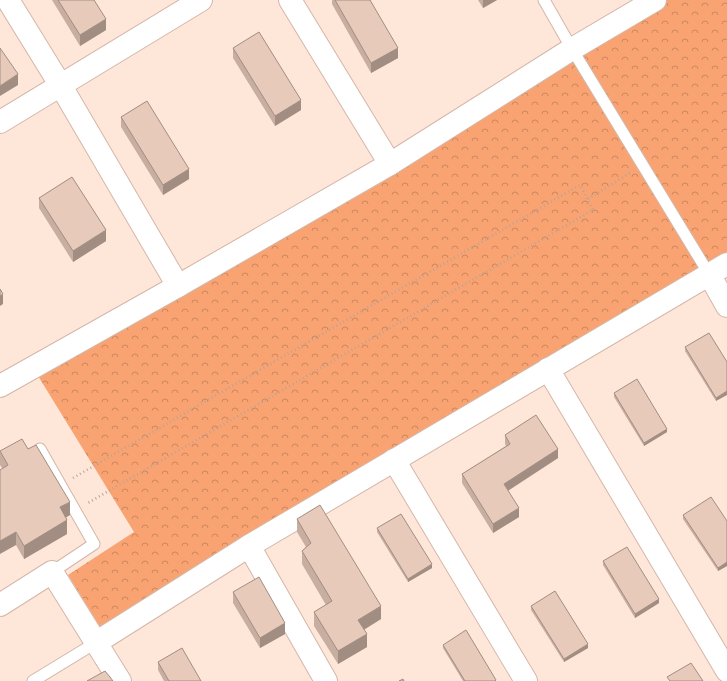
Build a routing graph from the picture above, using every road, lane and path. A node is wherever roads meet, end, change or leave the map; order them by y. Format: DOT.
graph roads {
  1 [pos="8,0"];
  2 [pos="201,0"];
  3 [pos="290,0"];
  4 [pos="544,0"];
  5 [pos="655,0"];
  6 [pos="572,49"];
  7 [pos="61,86"];
  8 [pos="0,122"];
  9 [pos="390,164"];
  10 [pos="643,166"];
  11 [pos="588,199"];
  12 [pos="718,269"];
  13 [pos="178,286"];
  14 [pos="727,306"];
  15 [pos="548,369"];
  16 [pos="0,386"];
  17 [pos="40,448"];
  18 [pos="394,460"];
  19 [pos="61,485"];
  20 [pos="75,511"];
  21 [pos="249,546"];
  22 [pos="52,572"];
  23 [pos="0,605"];
  24 [pos="97,642"];
  25 [pos="727,671"];
  26 [pos="33,681"];
  27 [pos="120,681"];
  28 [pos="326,681"];
  29 [pos="526,681"];
  1 -- 7 [label="street"];
  2 -- 7 [label="street"];
  3 -- 9 [label="street"];
  4 -- 6 [label="lane"];
  5 -- 6 [label="street"];
  6 -- 9 [label="street"];
  6 -- 10 [label="lane"];
  7 -- 8 [label="street"];
  7 -- 13 [label="street"];
  9 -- 13 [label="street"];
  10 -- 11 [label="path"];
  10 -- 12 [label="lane"];
  11 -- 19 [label="path"];
  11 -- 20 [label="path"];
  12 -- 14 [label="street"];
  12 -- 15 [label="street"];
  13 -- 16 [label="street"];
  15 -- 18 [label="street"];
  15 -- 25 [label="street"];
  17 -- 19 [label="lane"];
  18 -- 21 [label="street"];
  18 -- 29 [label="street"];
  19 -- 20 [label="lane"];
  20 -- 22 [label="lane"];
  21 -- 24 [label="street"];
  21 -- 28 [label="street"];
  22 -- 23 [label="street"];
  22 -- 24 [label="street"];
  24 -- 26 [label="lane"];
  24 -- 27 [label="street"];
}
